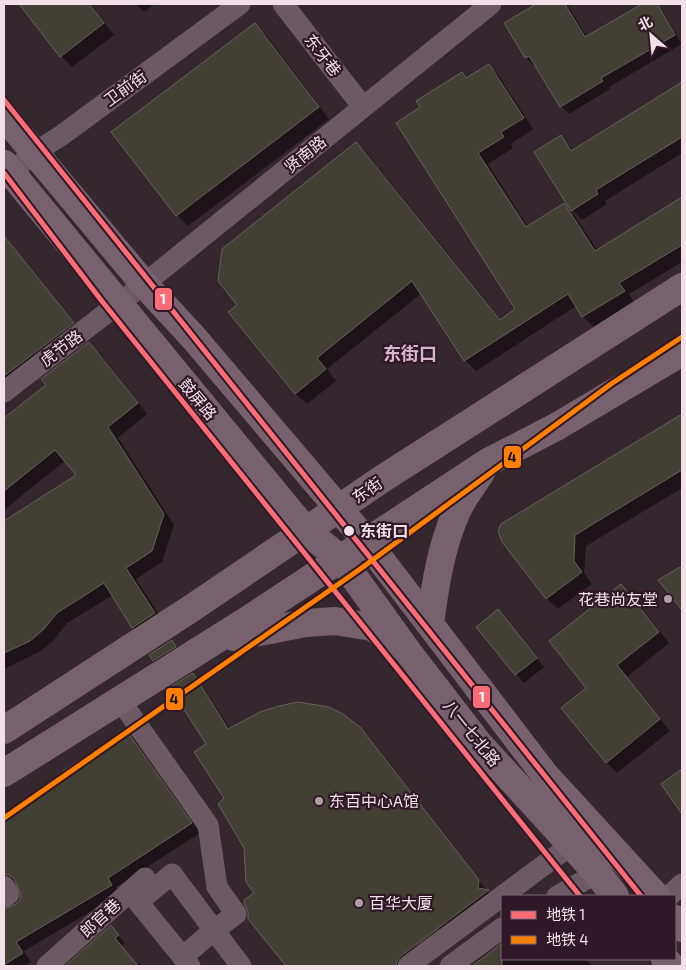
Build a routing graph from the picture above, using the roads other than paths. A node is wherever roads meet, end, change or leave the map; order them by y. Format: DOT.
graph roads {
  1 [pos="240,4"];
  2 [pos="283,4"];
  3 [pos="491,4"];
  4 [pos="363,107"];
  5 [pos="4,116"];
  6 [pos="34,153"];
  7 [pos="6,171"];
  8 [pos="144,284"];
  9 [pos="682,286"];
  10 [pos="118,303"];
  11 [pos="682,352"];
  12 [pos="4,392"];
  13 [pos="488,462"];
  14 [pos="339,508"];
  15 [pos="306,530"];
  16 [pos="367,542"];
  17 [pos="341,559"];
  18 [pos="430,624"];
  19 [pos="212,642"];
  20 [pos="408,652"];
  21 [pos="120,700"];
  22 [pos="4,730"];
  23 [pos="4,774"];
  24 [pos="571,845"];
  25 [pos="163,872"];
  26 [pos="597,873"];
  27 [pos="682,884"];
  28 [pos="4,886"];
  29 [pos="504,895"];
  30 [pos="558,895"];
  31 [pos="614,895"];
  32 [pos="655,895"];
  33 [pos="670,895"];
  34 [pos="4,897"];
  35 [pos="501,897"];
  36 [pos="501,929"];
  37 [pos="214,930"];
  38 [pos="191,958"];
  39 [pos="47,966"];
  40 [pos="241,966"];
  41 [pos="408,966"];
  42 [pos="450,966"];
  1 -- 6 [label="street, 卫前街"];
  2 -- 4 [label="street, 东牙巷"];
  3 -- 4 [label="street, 贤南路"];
  4 -- 8 [label="street, 贤南路"];
  5 -- 6 [label="main road"];
  6 -- 7 [label="street, 卫前街"];
  6 -- 8 [label="main road, 八一七北路"];
  7 -- 10 [label="main road, 鼓屏路"];
  8 -- 10 [label="street, 贤南路"];
  8 -- 14 [label="main road, 八一七北路"];
  9 -- 14 [label="main road, 东街"];
  10 -- 12 [label="street, 虎节路"];
  10 -- 15 [label="main road, 鼓屏路"];
  11 -- 13 [label="main road"];
  13 -- 16 [label="main road"];
  13 -- 18 [label="main road"];
  14 -- 15 [label="main road, 东街"];
  14 -- 16 [label="main road, 八一七北路"];
  15 -- 17 [label="main road, 鼓屏路"];
  15 -- 22 [label="main road, 东街"];
  16 -- 17 [label="main road"];
  16 -- 18 [label="main road, 八一七北路"];
  17 -- 19 [label="main road"];
  17 -- 20 [label="main road, 八一七北路"];
  18 -- 32 [label="main road, 八一七北路"];
  19 -- 20 [label="main road"];
  19 -- 21 [label="main road"];
  20 -- 24 [label="main road, 八一七北路"];
  21 -- 23 [label="main road"];
  21 -- 37 [label="street"];
  24 -- 26 [label="main road, 八一七北路"];
  24 -- 29 [label="street"];
  25 -- 37 [label="street"];
  25 -- 38 [label="street"];
  25 -- 39 [label="street, 郎官巷"];
  26 -- 30 [label="street"];
  26 -- 31 [label="main road, 八一七北路"];
  27 -- 33 [label="street"];
  28 -- 34 [label="street"];
  35 -- 41 [label="street"];
  36 -- 42 [label="street"];
  37 -- 38 [label="street"];
  37 -- 40 [label="street"];
}
